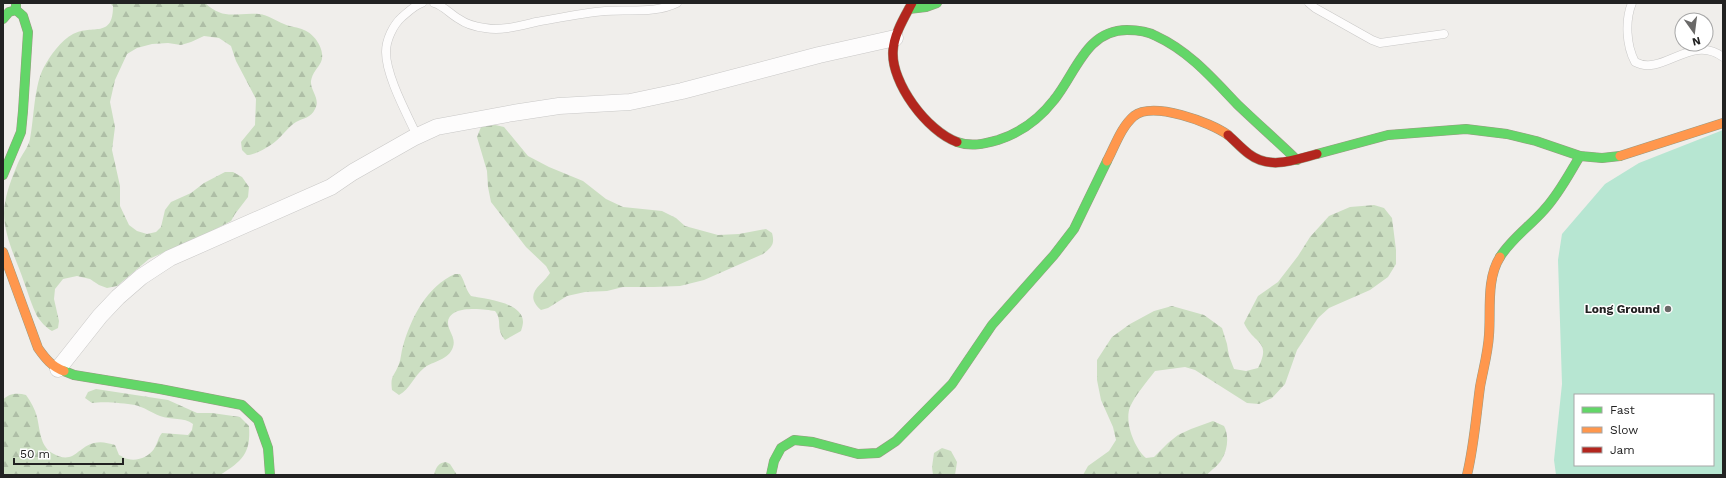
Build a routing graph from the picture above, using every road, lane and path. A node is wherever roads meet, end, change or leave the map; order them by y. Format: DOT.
graph roads {
  1 [pos="422,3"];
  2 [pos="434,3"];
  3 [pos="677,3"];
  4 [pos="938,3"];
  5 [pos="1310,3"];
  6 [pos="1632,3"];
  7 [pos="910,6"];
  8 [pos="16,7"];
  9 [pos="3,19"];
  10 [pos="1444,34"];
  11 [pos="895,38"];
  12 [pos="1723,57"];
  13 [pos="1723,123"];
  14 [pos="417,136"];
  15 [pos="1580,156"];
  16 [pos="1297,160"];
  17 [pos="3,175"];
  18 [pos="3,252"];
  19 [pos="58,370"];
  20 [pos="270,475"];
  21 [pos="771,475"];
  22 [pos="1467,475"];
  1 -- 14 [label="lane"];
  2 -- 3 [label="lane"];
  4 -- 7 [label="main road"];
  5 -- 10 [label="lane"];
  6 -- 12 [label="lane"];
  7 -- 11 [label="main road"];
  8 -- 9 [label="main road"];
  8 -- 17 [label="main road"];
  11 -- 14 [label="street"];
  11 -- 16 [label="main road"];
  13 -- 15 [label="main road"];
  14 -- 19 [label="street"];
  15 -- 16 [label="main road"];
  15 -- 22 [label="main road"];
  16 -- 21 [label="main road"];
  18 -- 19 [label="main road"];
  19 -- 20 [label="main road"];
}
